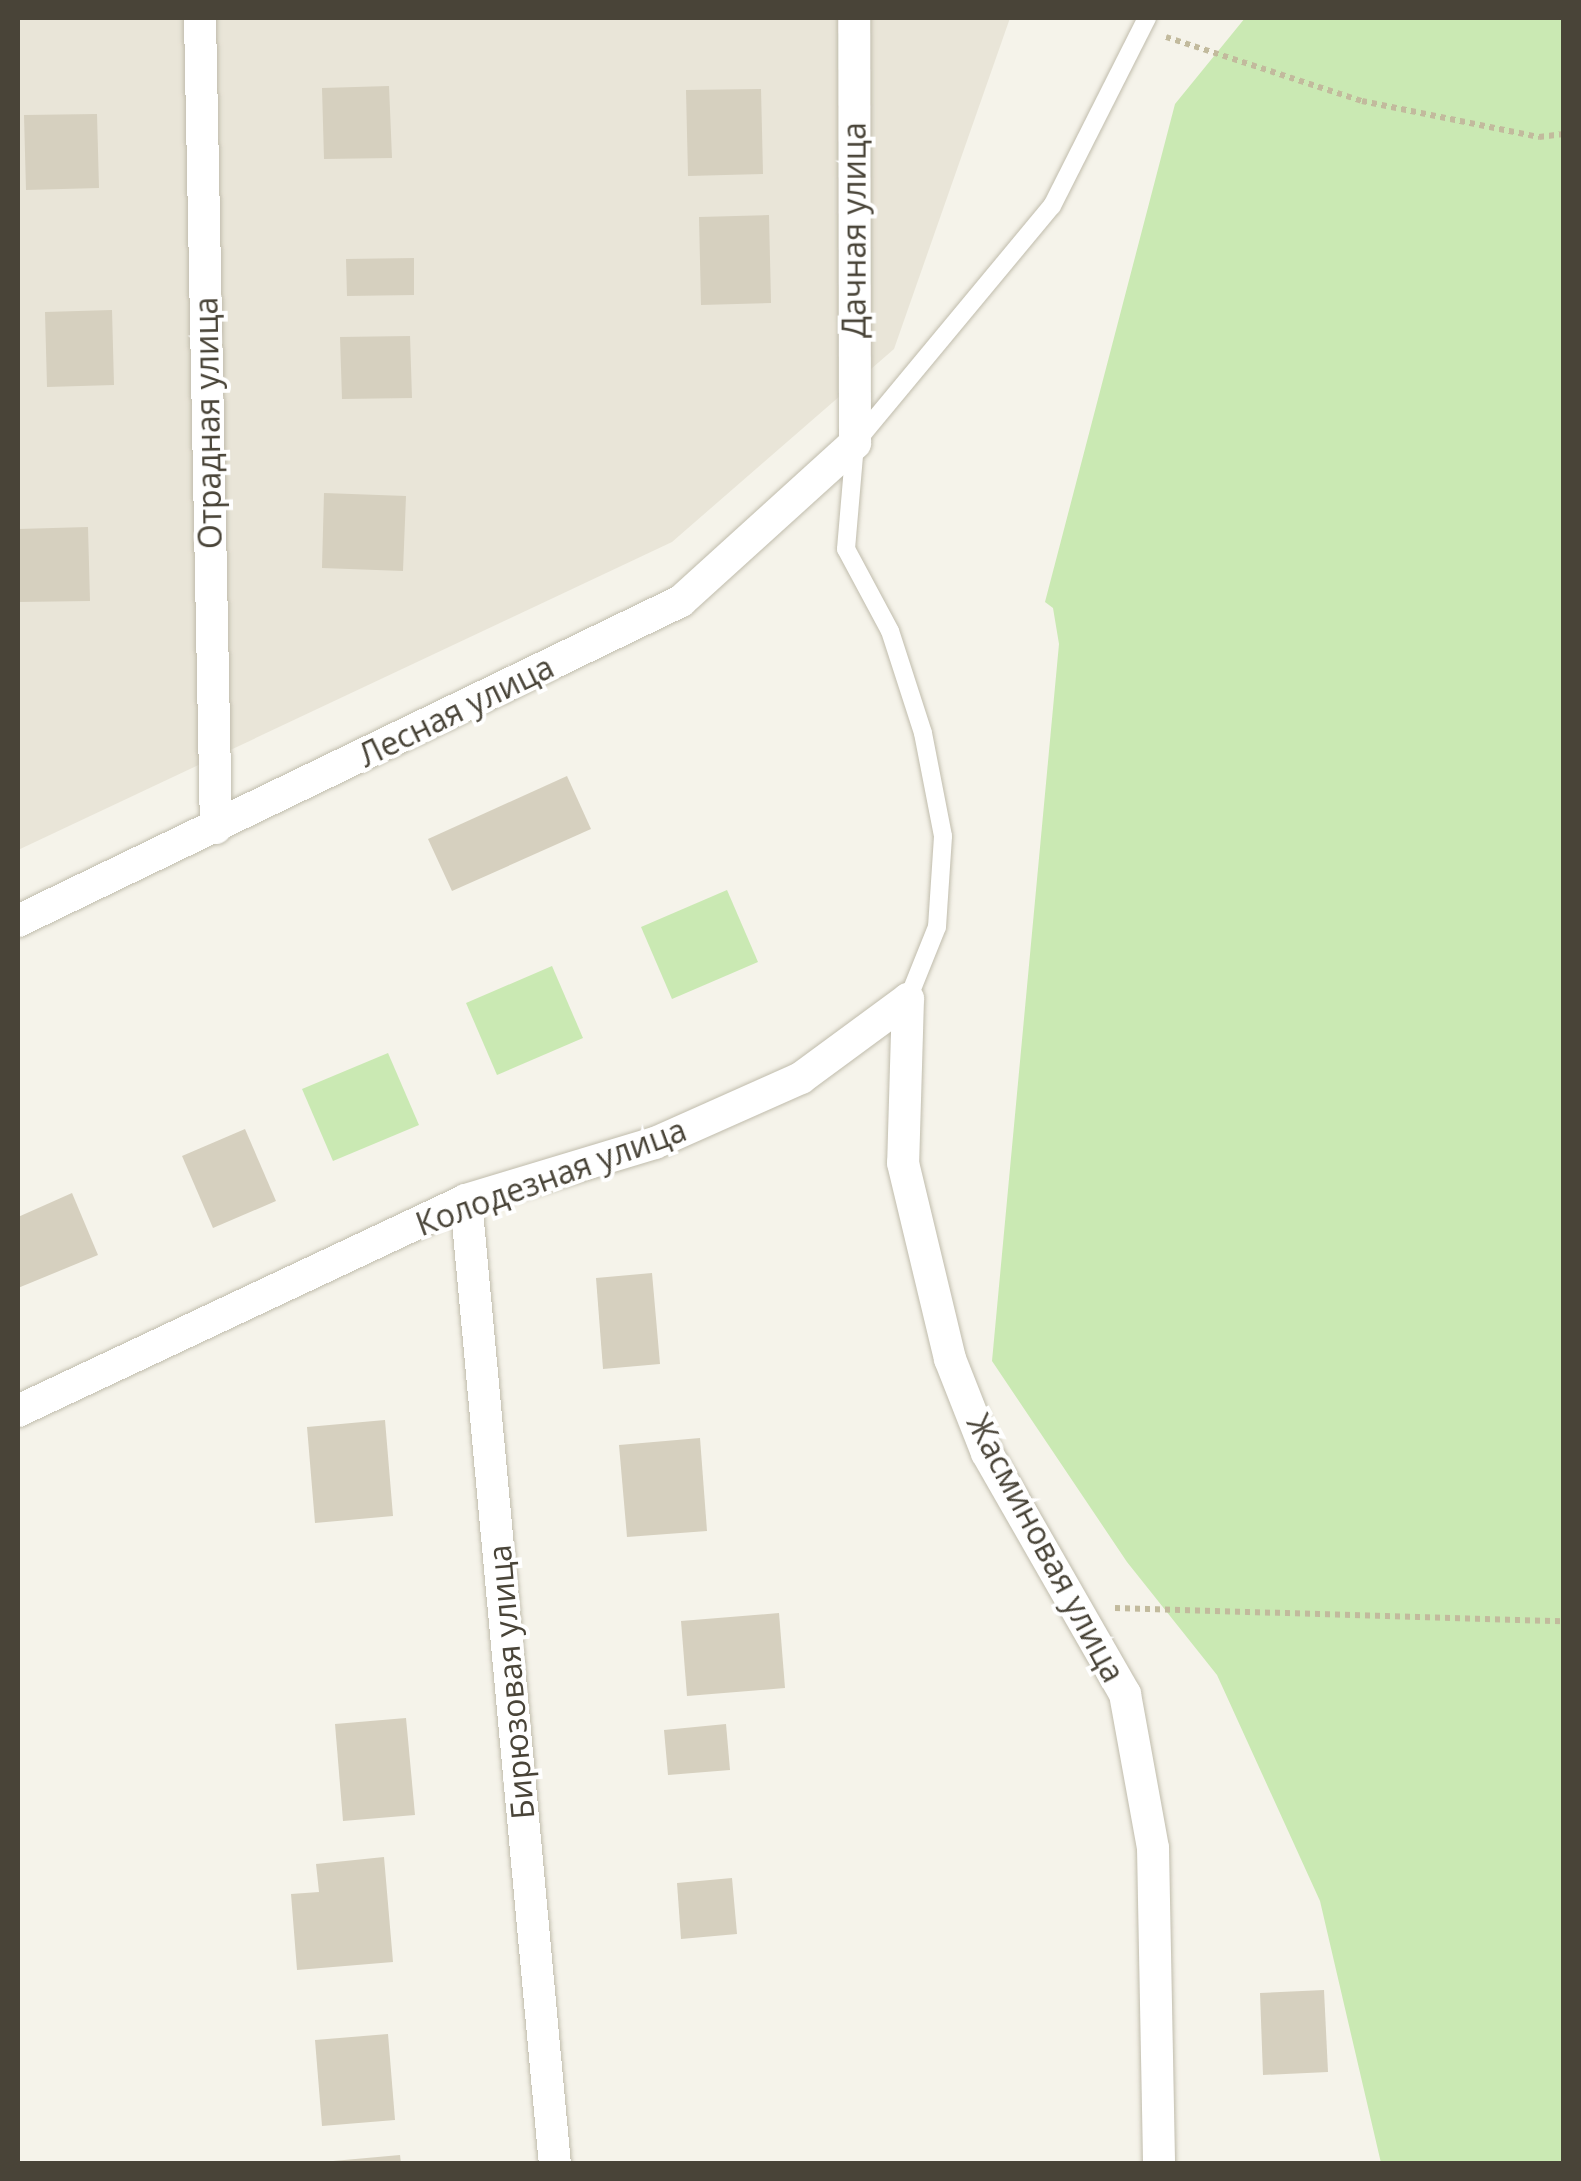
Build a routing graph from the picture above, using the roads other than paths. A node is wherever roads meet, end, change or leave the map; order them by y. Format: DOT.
graph roads {
  1 [pos="200,18"];
  2 [pos="854,18"];
  3 [pos="1144,23"];
  4 [pos="854,442"];
  5 [pos="216,828"];
  6 [pos="18,921"];
  7 [pos="908,998"];
  8 [pos="466,1200"];
  9 [pos="18,1410"];
  10 [pos="555,2164"];
  11 [pos="1159,2164"];
  1 -- 5 [label="street, Отрадная улица"];
  2 -- 4 [label="street, Дачная улица"];
  3 -- 4 [label="lane"];
  4 -- 5 [label="street, Лесная улица"];
  4 -- 7 [label="lane"];
  5 -- 6 [label="street, Лесная улица"];
  7 -- 8 [label="street, Колодезная улица"];
  7 -- 11 [label="street, Жасминовая улица"];
  8 -- 9 [label="street, Колодезная улица"];
  8 -- 10 [label="street, Бирюзовая улица"];
}
